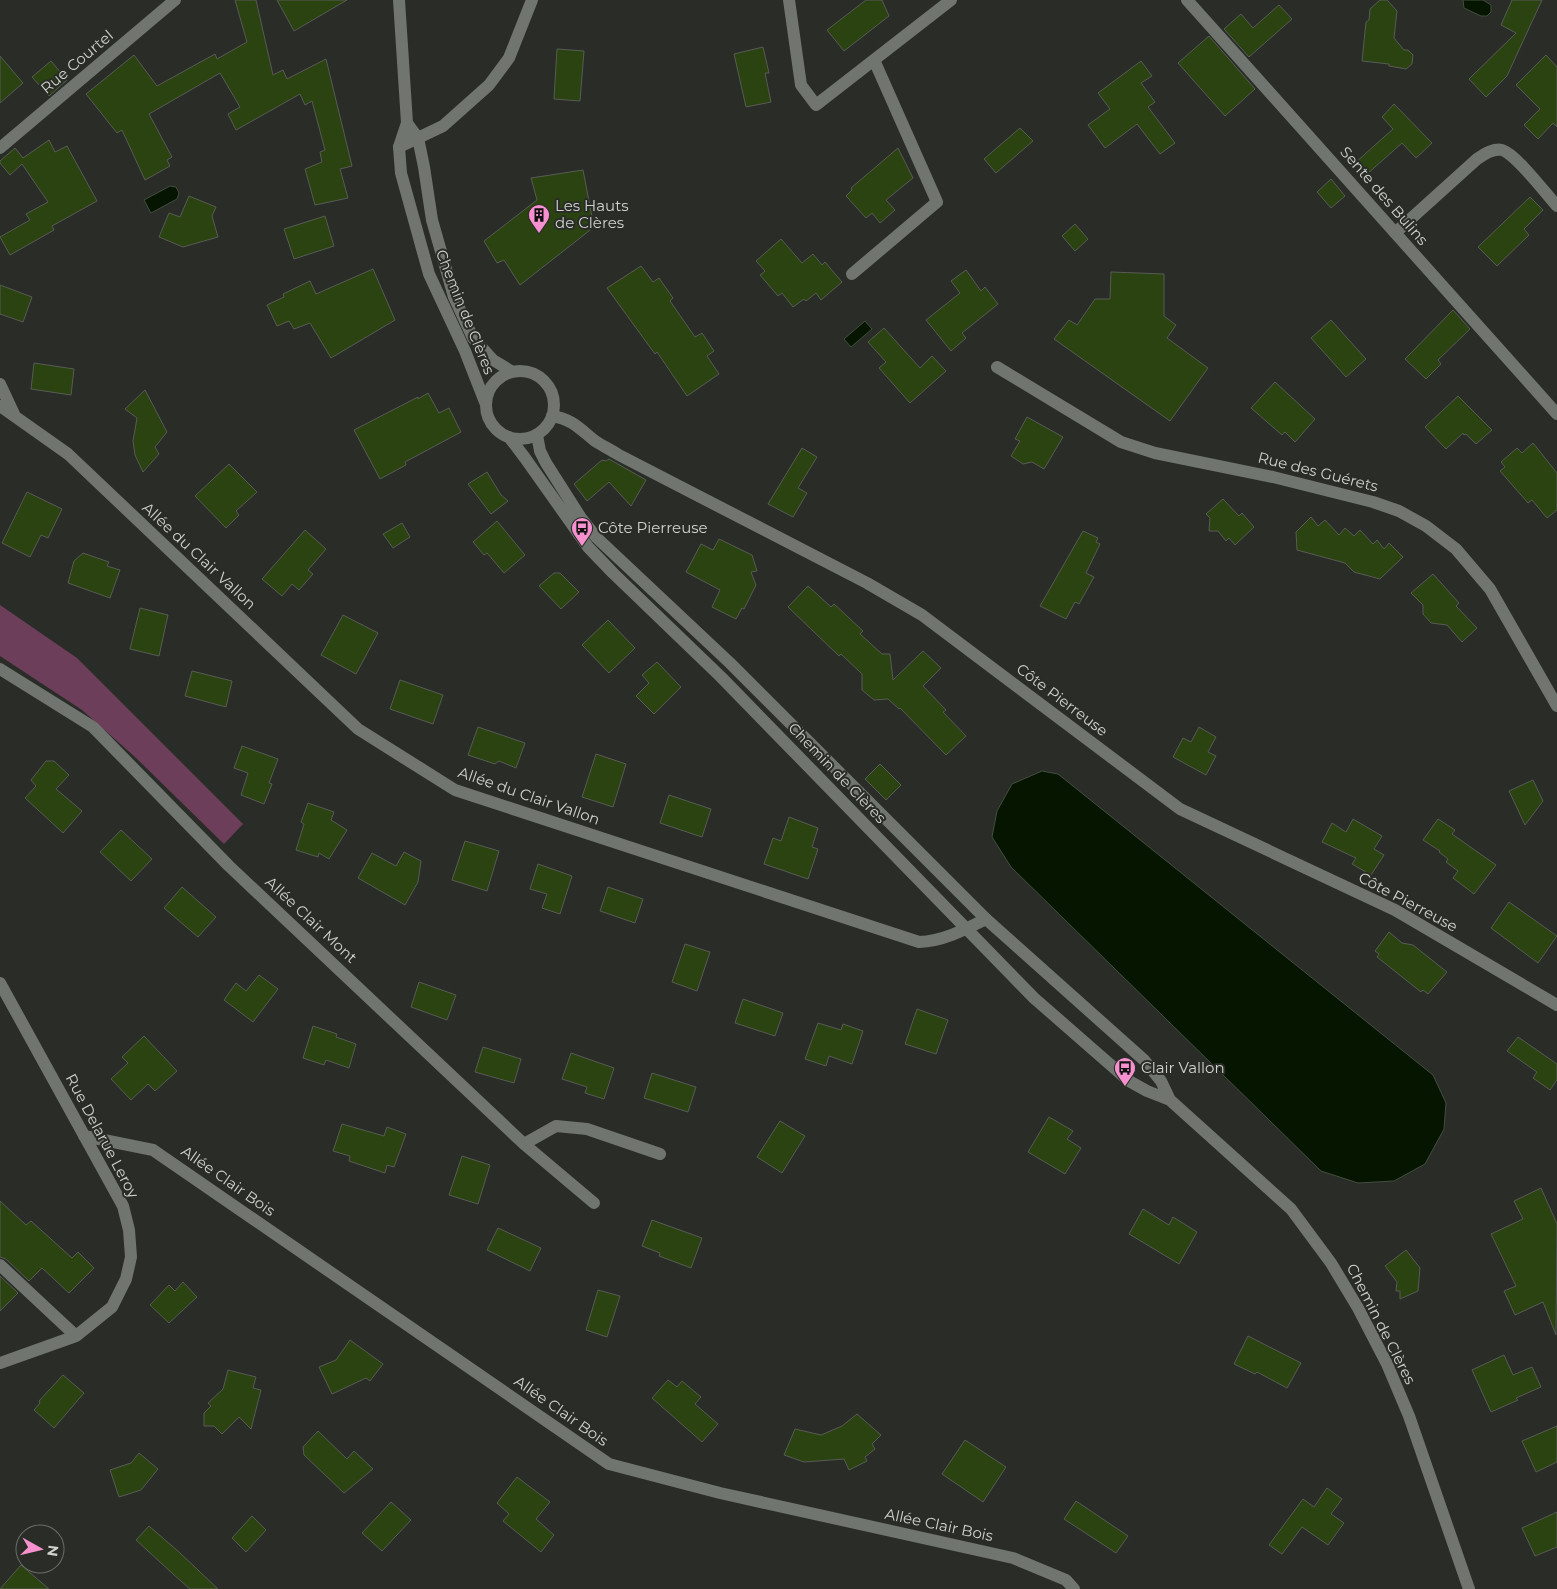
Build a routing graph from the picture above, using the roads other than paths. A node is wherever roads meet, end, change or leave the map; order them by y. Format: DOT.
graph roads {
  1 [pos="175,0"];
  2 [pos="399,0"];
  3 [pos="532,0"];
  4 [pos="789,0"];
  5 [pos="951,0"];
  6 [pos="1187,0"];
  7 [pos="874,60"];
  8 [pos="407,123"];
  9 [pos="418,138"];
  10 [pos="399,146"];
  11 [pos="0,148"];
  12 [pos="1557,206"];
  13 [pos="1395,234"];
  14 [pos="852,274"];
  15 [pos="997,367"];
  16 [pos="511,371"];
  17 [pos="0,384"];
  18 [pos="485,402"];
  19 [pos="0,406"];
  20 [pos="1557,414"];
  21 [pos="552,416"];
  22 [pos="15,417"];
  23 [pos="537,434"];
  24 [pos="509,437"];
  25 [pos="0,669"];
  26 [pos="1557,706"];
  27 [pos="986,919"];
  28 [pos="968,928"];
  29 [pos="0,983"];
  30 [pos="1557,1005"];
  31 [pos="1170,1100"];
  32 [pos="84,1136"];
  33 [pos="524,1144"];
  34 [pos="660,1154"];
  35 [pos="594,1203"];
  36 [pos="0,1265"];
  37 [pos="76,1336"];
  38 [pos="0,1362"];
  39 [pos="1074,1589"];
  40 [pos="1469,1589"];
  1 -- 11 [label="street, Rue Courtel"];
  2 -- 8 [label="street, Chemin de Clères"];
  3 -- 9 [label="street"];
  4 -- 7 [label="street"];
  5 -- 7 [label="street"];
  6 -- 13 [label="street, Sente des Bulins"];
  7 -- 14 [label="street"];
  8 -- 9 [label="street, Chemin de Clères"];
  8 -- 10 [label="street, Chemin de Clères"];
  9 -- 10 [label="street"];
  9 -- 16 [label="street, Chemin de Clères"];
  10 -- 18 [label="street, Chemin de Clères"];
  12 -- 13 [label="street"];
  13 -- 20 [label="street, Sente des Bulins"];
  15 -- 26 [label="street, Rue des Guérets"];
  16 -- 18 [label="street"];
  16 -- 21 [label="street"];
  17 -- 22 [label="street"];
  18 -- 24 [label="street"];
  19 -- 22 [label="street, Allée du Clair Vallon"];
  21 -- 23 [label="street"];
  21 -- 30 [label="street, Côte Pierreuse"];
  22 -- 28 [label="street, Allée du Clair Vallon"];
  23 -- 24 [label="street"];
  23 -- 27 [label="street, Chemin de Clères"];
  24 -- 28 [label="street, Chemin de Clères"];
  25 -- 33 [label="street, Allée Clair Mont"];
  27 -- 28 [label="street, Allée du Clair Vallon"];
  27 -- 31 [label="street, Chemin de Clères"];
  28 -- 31 [label="street, Chemin de Clères"];
  29 -- 32 [label="street, Rue Delarue Leroy"];
  31 -- 40 [label="street, Chemin de Clères"];
  32 -- 37 [label="street, Rue Delarue Leroy"];
  32 -- 39 [label="street, Allée Clair Bois"];
  33 -- 34 [label="street"];
  33 -- 35 [label="street, Allée Clair Mont"];
  36 -- 37 [label="street"];
  37 -- 38 [label="street, Rue Delarue Leroy"];
}
